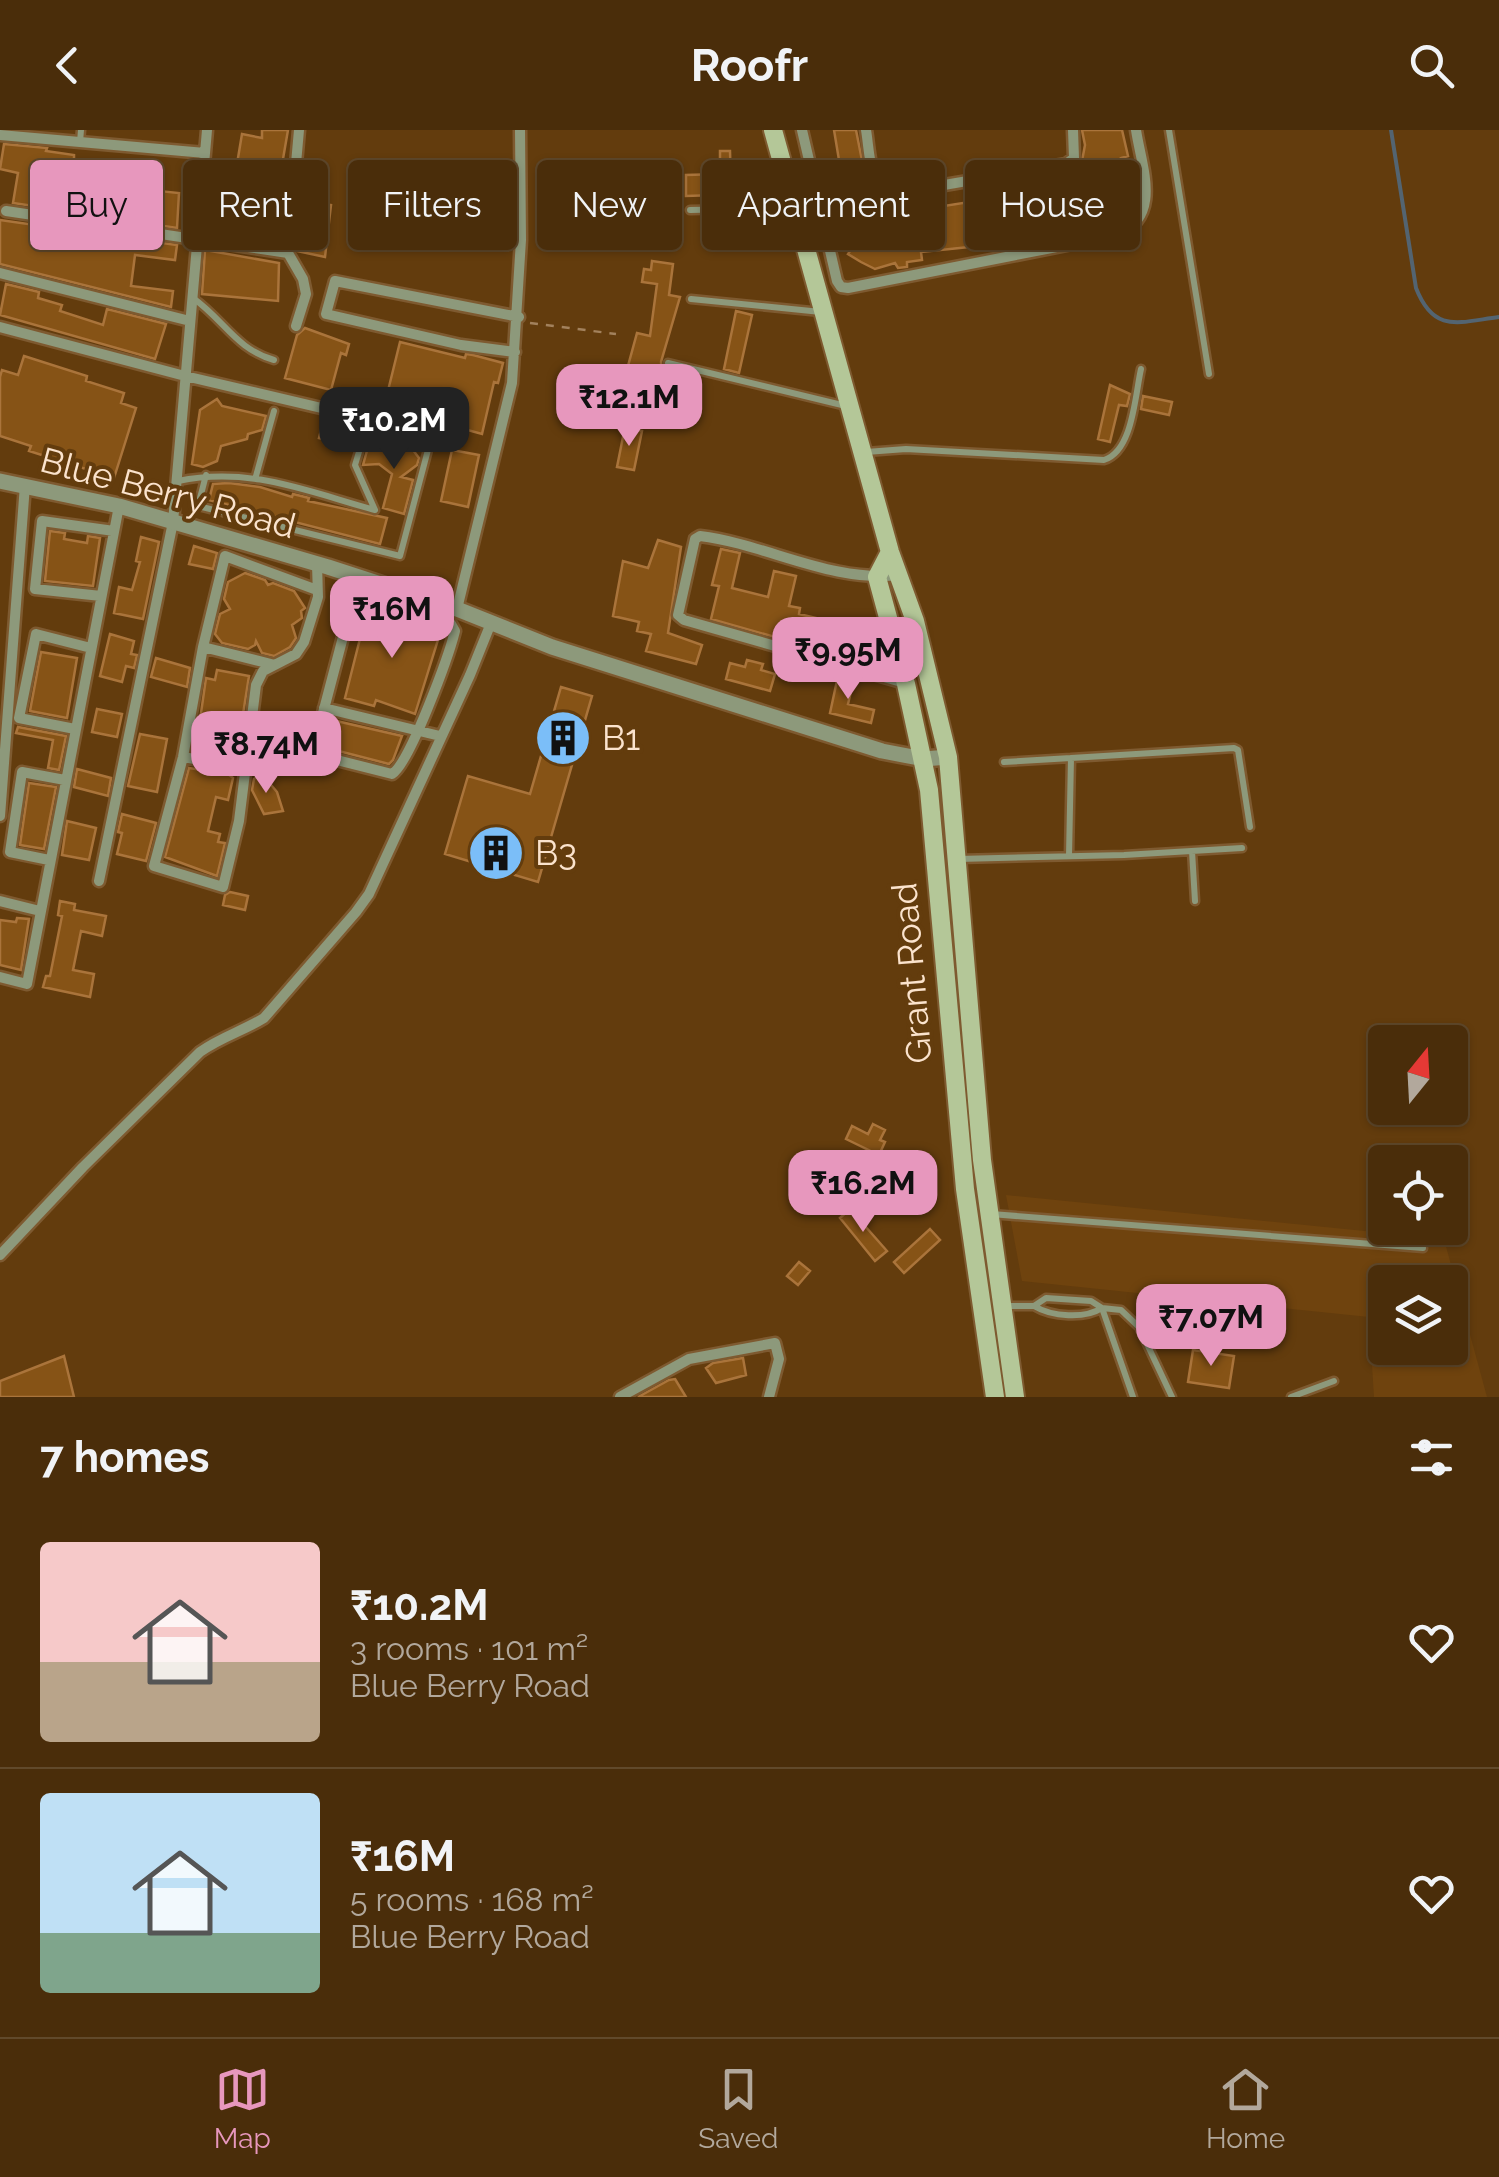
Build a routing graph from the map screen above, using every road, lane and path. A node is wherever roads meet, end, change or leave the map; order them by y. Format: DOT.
graph roads {
  1 [pos="207,130"];
  2 [pos="299,130"];
  3 [pos="520,130"];
  4 [pos="772,130"];
  5 [pos="802,130"];
  6 [pos="866,130"];
  7 [pos="1074,130"];
  8 [pos="1136,130"];
  9 [pos="1169,130"];
  10 [pos="0,134"];
  11 [pos="80,136"];
  12 [pos="205,153"];
  13 [pos="204,160"];
  14 [pos="780,160"];
  15 [pos="690,210"];
  16 [pos="702,210"];
  17 [pos="6,211"];
  18 [pos="183,236"];
  19 [pos="196,250"];
  20 [pos="270,250"];
  21 [pos="806,250"];
  22 [pos="288,253"];
  23 [pos="0,272"];
  24 [pos="192,298"];
  25 [pos="691,299"];
  26 [pos="823,312"];
  27 [pos="518,320"];
  28 [pos="190,321"];
  29 [pos="296,326"];
  30 [pos="0,327"];
  31 [pos="616,334"];
  32 [pos="515,352"];
  33 [pos="274,360"];
  34 [pos="668,364"];
  35 [pos="1141,369"];
  36 [pos="1209,374"];
  37 [pos="185,376"];
  38 [pos="852,408"];
  39 [pos="274,411"];
  40 [pos="432,434"];
  41 [pos="865,452"];
  42 [pos="206,475"];
  43 [pos="256,476"];
  44 [pos="0,481"];
  45 [pos="177,481"];
  46 [pos="25,486"];
  47 [pos="119,506"];
  48 [pos="174,522"];
  49 [pos="114,532"];
  50 [pos="890,552"];
  51 [pos="322,566"];
  52 [pos="898,575"];
  53 [pos="877,578"];
  54 [pos="317,590"];
  55 [pos="101,596"];
  56 [pos="458,609"];
  57 [pos="490,623"];
  58 [pos="203,647"];
  59 [pos="91,648"];
  60 [pos="6,659"];
  61 [pos="275,665"];
  62 [pos="906,684"];
  63 [pos="324,708"];
  64 [pos="75,728"];
  65 [pos="418,730"];
  66 [pos="440,736"];
  67 [pos="183,757"];
  68 [pos="948,757"];
  69 [pos="924,758"];
  70 [pos="1070,758"];
  71 [pos="1004,762"];
  72 [pos="245,768"];
  73 [pos="65,780"];
  74 [pos="0,816"];
  75 [pos="1250,827"];
  76 [pos="1242,848"];
  77 [pos="1192,851"];
  78 [pos="1069,856"];
  79 [pos="49,860"];
  80 [pos="957,860"];
  81 [pos="99,881"];
  82 [pos="0,901"];
  83 [pos="1195,901"];
  84 [pos="40,911"];
  85 [pos="0,977"];
  86 [pos="990,1214"];
  87 [pos="1423,1248"];
  88 [pos="0,1255"];
  89 [pos="1002,1306"];
  90 [pos="1034,1306"];
  91 [pos="1102,1308"];
  92 [pos="1334,1381"];
  93 [pos="620,1397"];
  94 [pos="771,1397"];
  95 [pos="994,1397"];
  96 [pos="1016,1397"];
  97 [pos="1133,1397"];
  98 [pos="1172,1397"];
  99 [pos="1290,1397"];
  1 -- 12 [label="street"];
  2 -- 22 [label="street"];
  3 -- 27 [label="street"];
  4 -- 14 [label="main road, Grant Road"];
  5 -- 8 [label="street"];
  6 -- 7 [label="street"];
  9 -- 36 [label="lane"];
  10 -- 11 [label="street"];
  11 -- 12 [label="street"];
  12 -- 13 [label="street"];
  15 -- 16 [label="lane"];
  17 -- 18 [label="street"];
  19 -- 24 [label="street"];
  20 -- 22 [label="street"];
  21 -- 26 [label="main road, Grant Road"];
  22 -- 29 [label="street"];
  23 -- 28 [label="street"];
  24 -- 28 [label="street"];
  24 -- 33 [label="lane"];
  25 -- 26 [label="lane"];
  26 -- 38 [label="main road, Grant Road"];
  27 -- 31 [label="path"];
  27 -- 32 [label="street"];
  27 -- 32 [label="street"];
  28 -- 37 [label="street"];
  30 -- 37 [label="street"];
  32 -- 56 [label="street"];
  34 -- 38 [label="lane"];
  35 -- 41 [label="lane"];
  37 -- 40 [label="street"];
  37 -- 45 [label="street"];
  38 -- 41 [label="main road, Grant Road"];
  39 -- 43 [label="lane"];
  41 -- 50 [label="main road, Grant Road"];
  42 -- 43 [label="lane"];
  42 -- 43 [label="lane"];
  42 -- 45 [label="lane"];
  44 -- 46 [label="street, Blue Berry Road"];
  45 -- 48 [label="street"];
  46 -- 47 [label="street, Blue Berry Road"];
  46 -- 60 [label="street"];
  47 -- 48 [label="street, Blue Berry Road"];
  47 -- 49 [label="street"];
  48 -- 51 [label="street, Blue Berry Road"];
  48 -- 81 [label="street"];
  49 -- 55 [label="street"];
  49 -- 55 [label="street"];
  50 -- 52 [label="main road, Grant Road"];
  50 -- 53 [label="main road"];
  51 -- 54 [label="street"];
  51 -- 56 [label="street, Blue Berry Road"];
  52 -- 53 [label="street"];
  52 -- 68 [label="main road, Grant Road"];
  53 -- 62 [label="main road, Grant Road"];
  53 -- 62 [label="street"];
  54 -- 58 [label="street"];
  54 -- 61 [label="street"];
  55 -- 59 [label="street"];
  56 -- 57 [label="street, Blue Berry Road"];
  57 -- 66 [label="street"];
  57 -- 69 [label="street, Blue Berry Road"];
  58 -- 61 [label="street"];
  58 -- 67 [label="street"];
  59 -- 64 [label="street"];
  59 -- 64 [label="street"];
  60 -- 74 [label="street"];
  61 -- 72 [label="street"];
  62 -- 69 [label="main road, Grant Road"];
  63 -- 65 [label="street"];
  63 -- 65 [label="street"];
  63 -- 65 [label="street"];
  64 -- 73 [label="street"];
  65 -- 66 [label="street"];
  66 -- 88 [label="street"];
  67 -- 72 [label="street"];
  67 -- 72 [label="street"];
  68 -- 69 [label="street, Blue Berry Road"];
  68 -- 80 [label="main road, Grant Road"];
  69 -- 95 [label="main road, Grant Road"];
  70 -- 71 [label="lane"];
  70 -- 75 [label="lane"];
  70 -- 78 [label="lane"];
  73 -- 79 [label="street"];
  73 -- 79 [label="street"];
  76 -- 77 [label="lane"];
  77 -- 78 [label="lane"];
  77 -- 83 [label="lane"];
  78 -- 80 [label="lane"];
  79 -- 84 [label="street"];
  80 -- 86 [label="main road, Grant Road"];
  82 -- 84 [label="street"];
  84 -- 85 [label="street"];
  86 -- 87 [label="lane"];
  86 -- 89 [label="main road, Grant Road"];
  89 -- 90 [label="lane"];
  89 -- 96 [label="main road, Grant Road"];
  90 -- 91 [label="lane"];
  90 -- 91 [label="lane"];
  91 -- 97 [label="lane"];
  91 -- 98 [label="lane"];
  92 -- 99 [label="lane"];
  93 -- 94 [label="street"];
}
